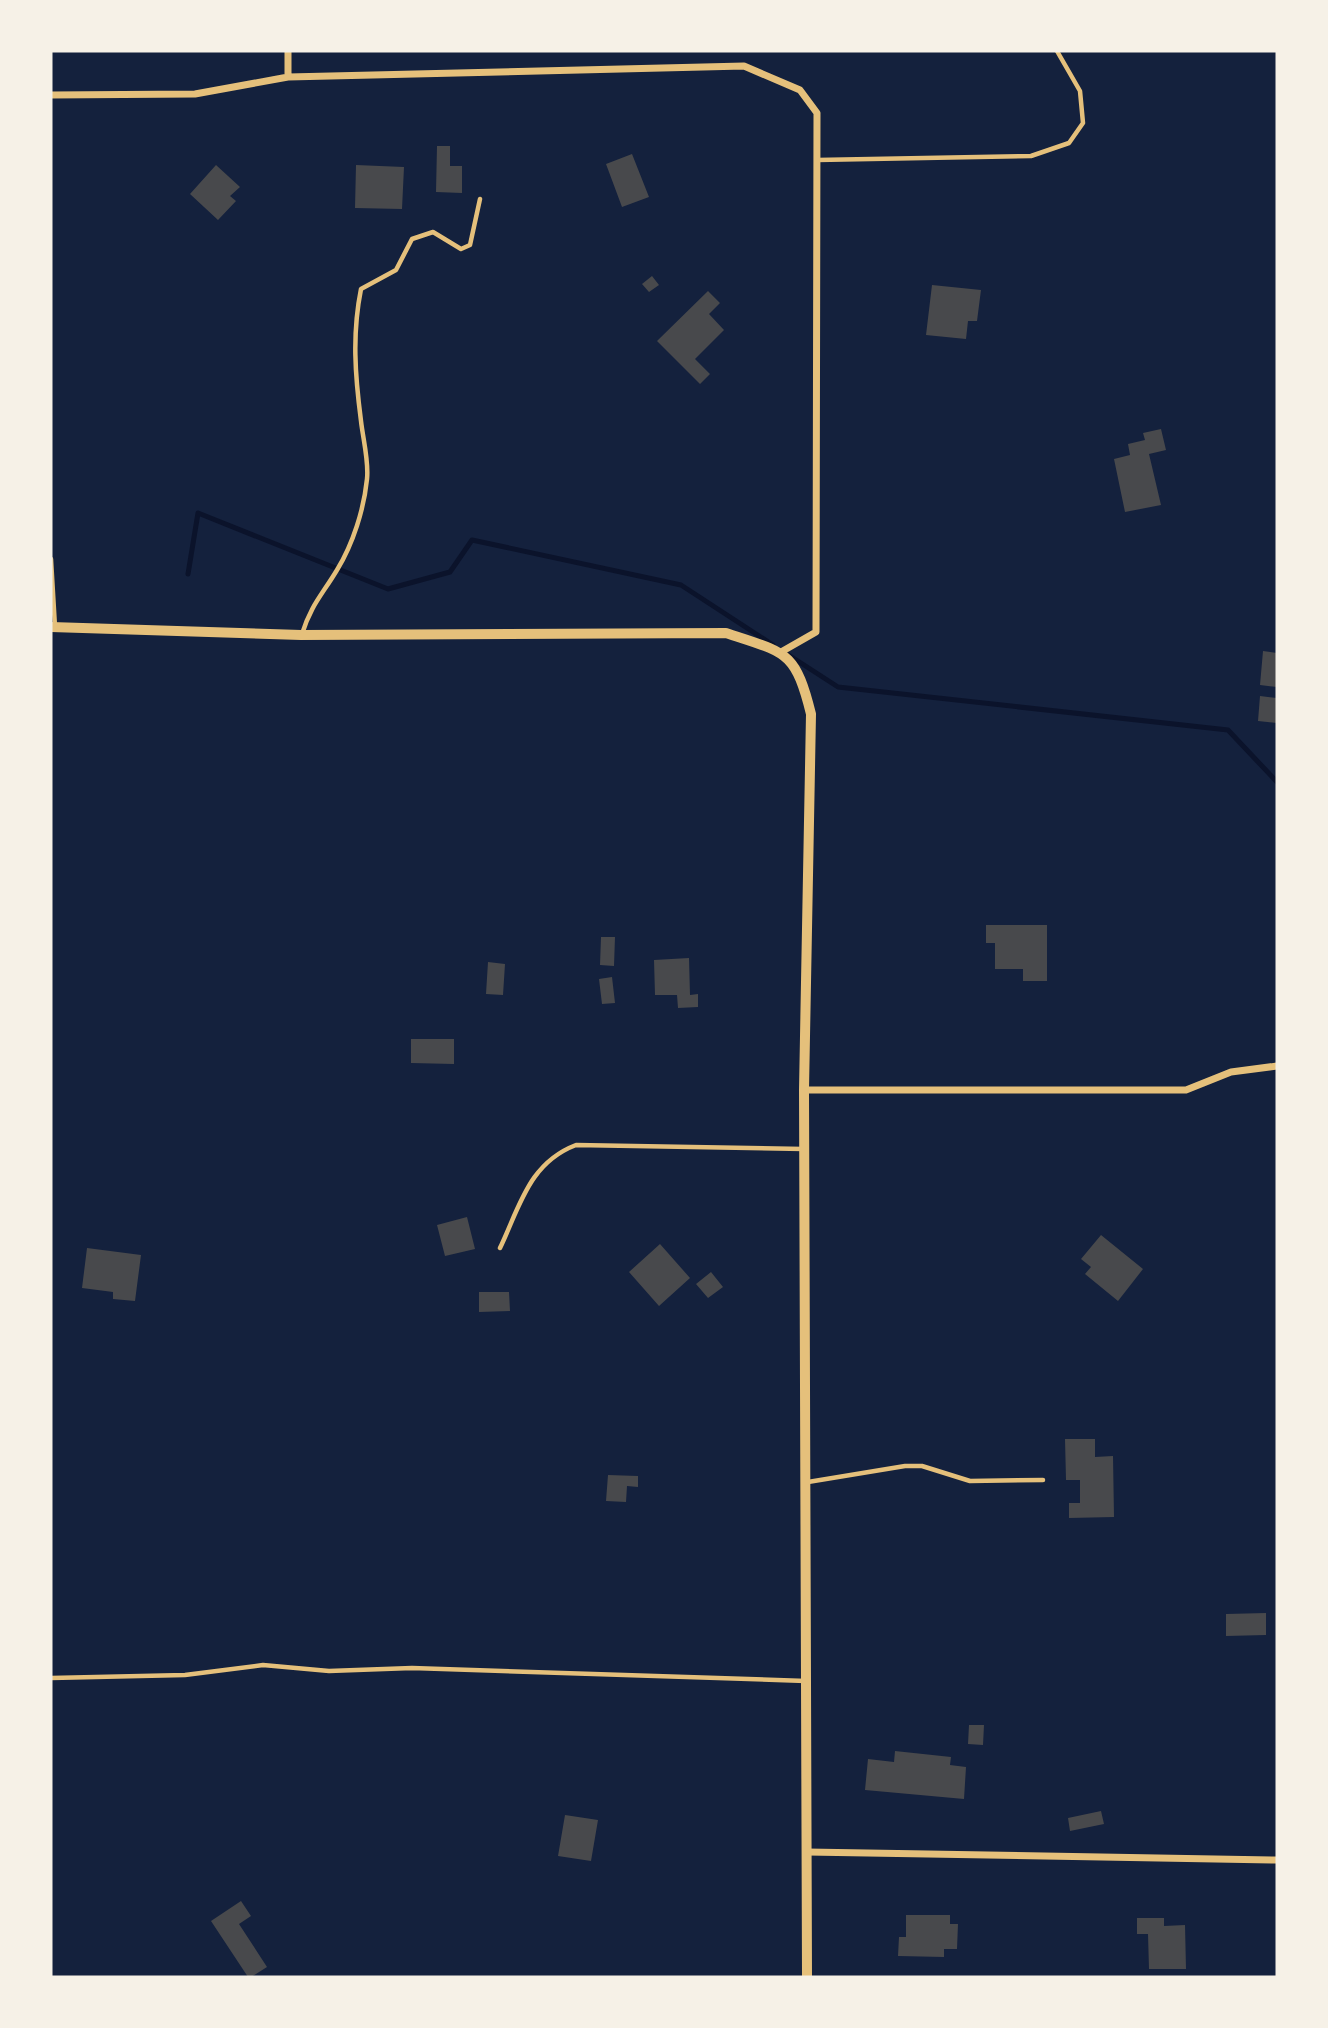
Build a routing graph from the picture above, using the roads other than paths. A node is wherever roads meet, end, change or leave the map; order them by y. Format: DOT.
graph roads {
  1 [pos="288,51"];
  2 [pos="1057,51"];
  3 [pos="288,78"];
  4 [pos="51,95"];
  5 [pos="817,160"];
  6 [pos="480,199"];
  7 [pos="51,559"];
  8 [pos="53,627"];
  9 [pos="302,635"];
  10 [pos="781,652"];
  11 [pos="1277,1066"];
  12 [pos="804,1090"];
  13 [pos="805,1149"];
  14 [pos="500,1248"];
  15 [pos="1043,1480"];
  16 [pos="807,1483"];
  17 [pos="51,1678"];
  18 [pos="807,1681"];
  19 [pos="807,1853"];
  20 [pos="1277,1860"];
  21 [pos="807,1977"];
  1 -- 3 [label="street"];
  2 -- 5 [label="lane"];
  3 -- 4 [label="street"];
  3 -- 5 [label="street"];
  5 -- 10 [label="street"];
  6 -- 9 [label="lane"];
  7 -- 8 [label="lane"];
  8 -- 9 [label="street"];
  9 -- 10 [label="street"];
  10 -- 12 [label="street"];
  11 -- 12 [label="street"];
  12 -- 13 [label="street"];
  13 -- 14 [label="lane"];
  13 -- 16 [label="street"];
  15 -- 16 [label="lane"];
  16 -- 18 [label="street"];
  17 -- 18 [label="lane"];
  18 -- 19 [label="street"];
  19 -- 20 [label="street"];
  19 -- 21 [label="street"];
}
